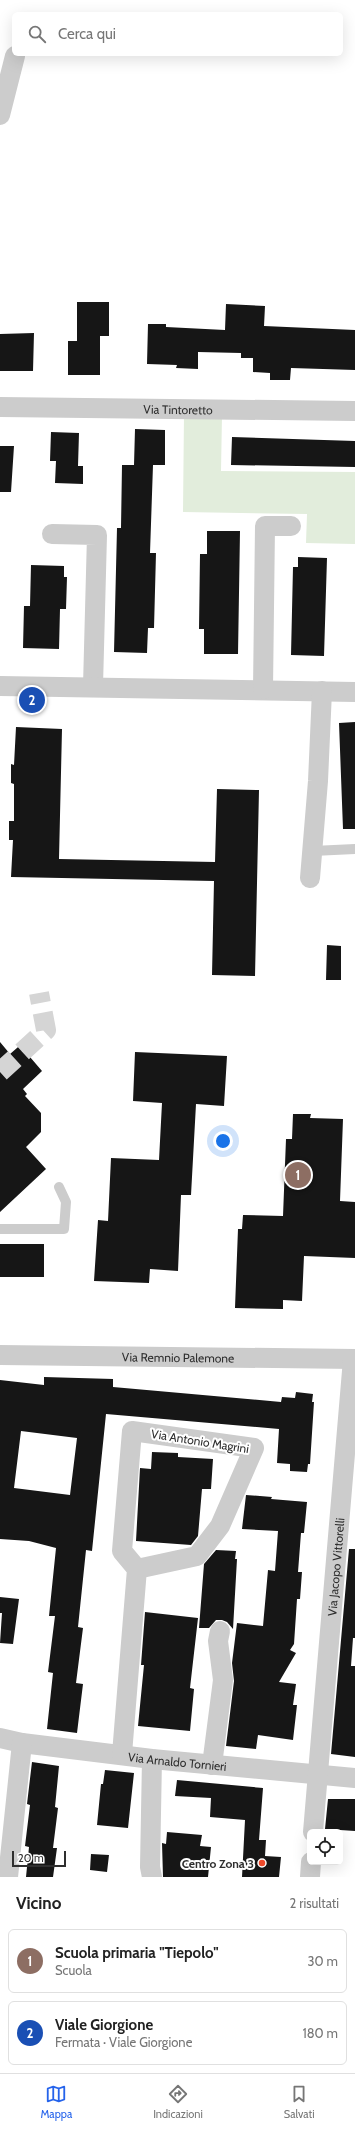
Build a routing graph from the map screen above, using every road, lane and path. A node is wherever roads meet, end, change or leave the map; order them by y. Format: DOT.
graph roads {
  1 [pos="15,56"];
  2 [pos="0,115"];
  3 [pos="0,406"];
  4 [pos="355,411"];
  5 [pos="291,526"];
  6 [pos="52,534"];
  7 [pos="0,686"];
  8 [pos="93,686"];
  9 [pos="263,689"];
  10 [pos="322,691"];
  11 [pos="355,692"];
  12 [pos="355,849"];
  13 [pos="313,851"];
  14 [pos="310,878"];
  15 [pos="59,1187"];
  16 [pos="0,1229"];
  17 [pos="0,1355"];
  18 [pos="354,1359"];
  19 [pos="138,1569"];
  20 [pos="220,1631"];
  21 [pos="0,1738"];
  22 [pos="22,1743"];
  23 [pos="122,1754"];
  24 [pos="152,1759"];
  25 [pos="212,1765"];
  26 [pos="316,1775"];
  27 [pos="355,1778"];
  28 [pos="313,1829"];
  29 [pos="311,1865"];
  30 [pos="8,1877"];
  31 [pos="152,1877"];
  32 [pos="310,1877"];
  1 -- 2 [label="street"];
  3 -- 4 [label="street, Via Tintoretto"];
  5 -- 9 [label="street"];
  6 -- 8 [label="street"];
  7 -- 8 [label="street"];
  8 -- 9 [label="street"];
  9 -- 10 [label="street"];
  10 -- 11 [label="street"];
  10 -- 13 [label="street"];
  12 -- 13 [label="lane"];
  13 -- 14 [label="street"];
  15 -- 16 [label="lane"];
  17 -- 18 [label="street, Via Remnio Palemone"];
  18 -- 26 [label="street, Via Jacopo Vittorelli"];
  19 -- 19 [label="street, Via Antonio Magrini"];
  19 -- 23 [label="street"];
  20 -- 25 [label="street"];
  21 -- 22 [label="street, Via Arnaldo Tornieri"];
  22 -- 23 [label="street, Via Arnaldo Tornieri"];
  22 -- 30 [label="street"];
  23 -- 24 [label="street, Via Arnaldo Tornieri"];
  24 -- 25 [label="street, Via Arnaldo Tornieri"];
  24 -- 31 [label="street"];
  25 -- 26 [label="street, Via Arnaldo Tornieri"];
  26 -- 27 [label="street, Via Arnaldo Tornieri"];
  26 -- 28 [label="street, Via Jacopo Vittorelli"];
  29 -- 32 [label="street"];
}
